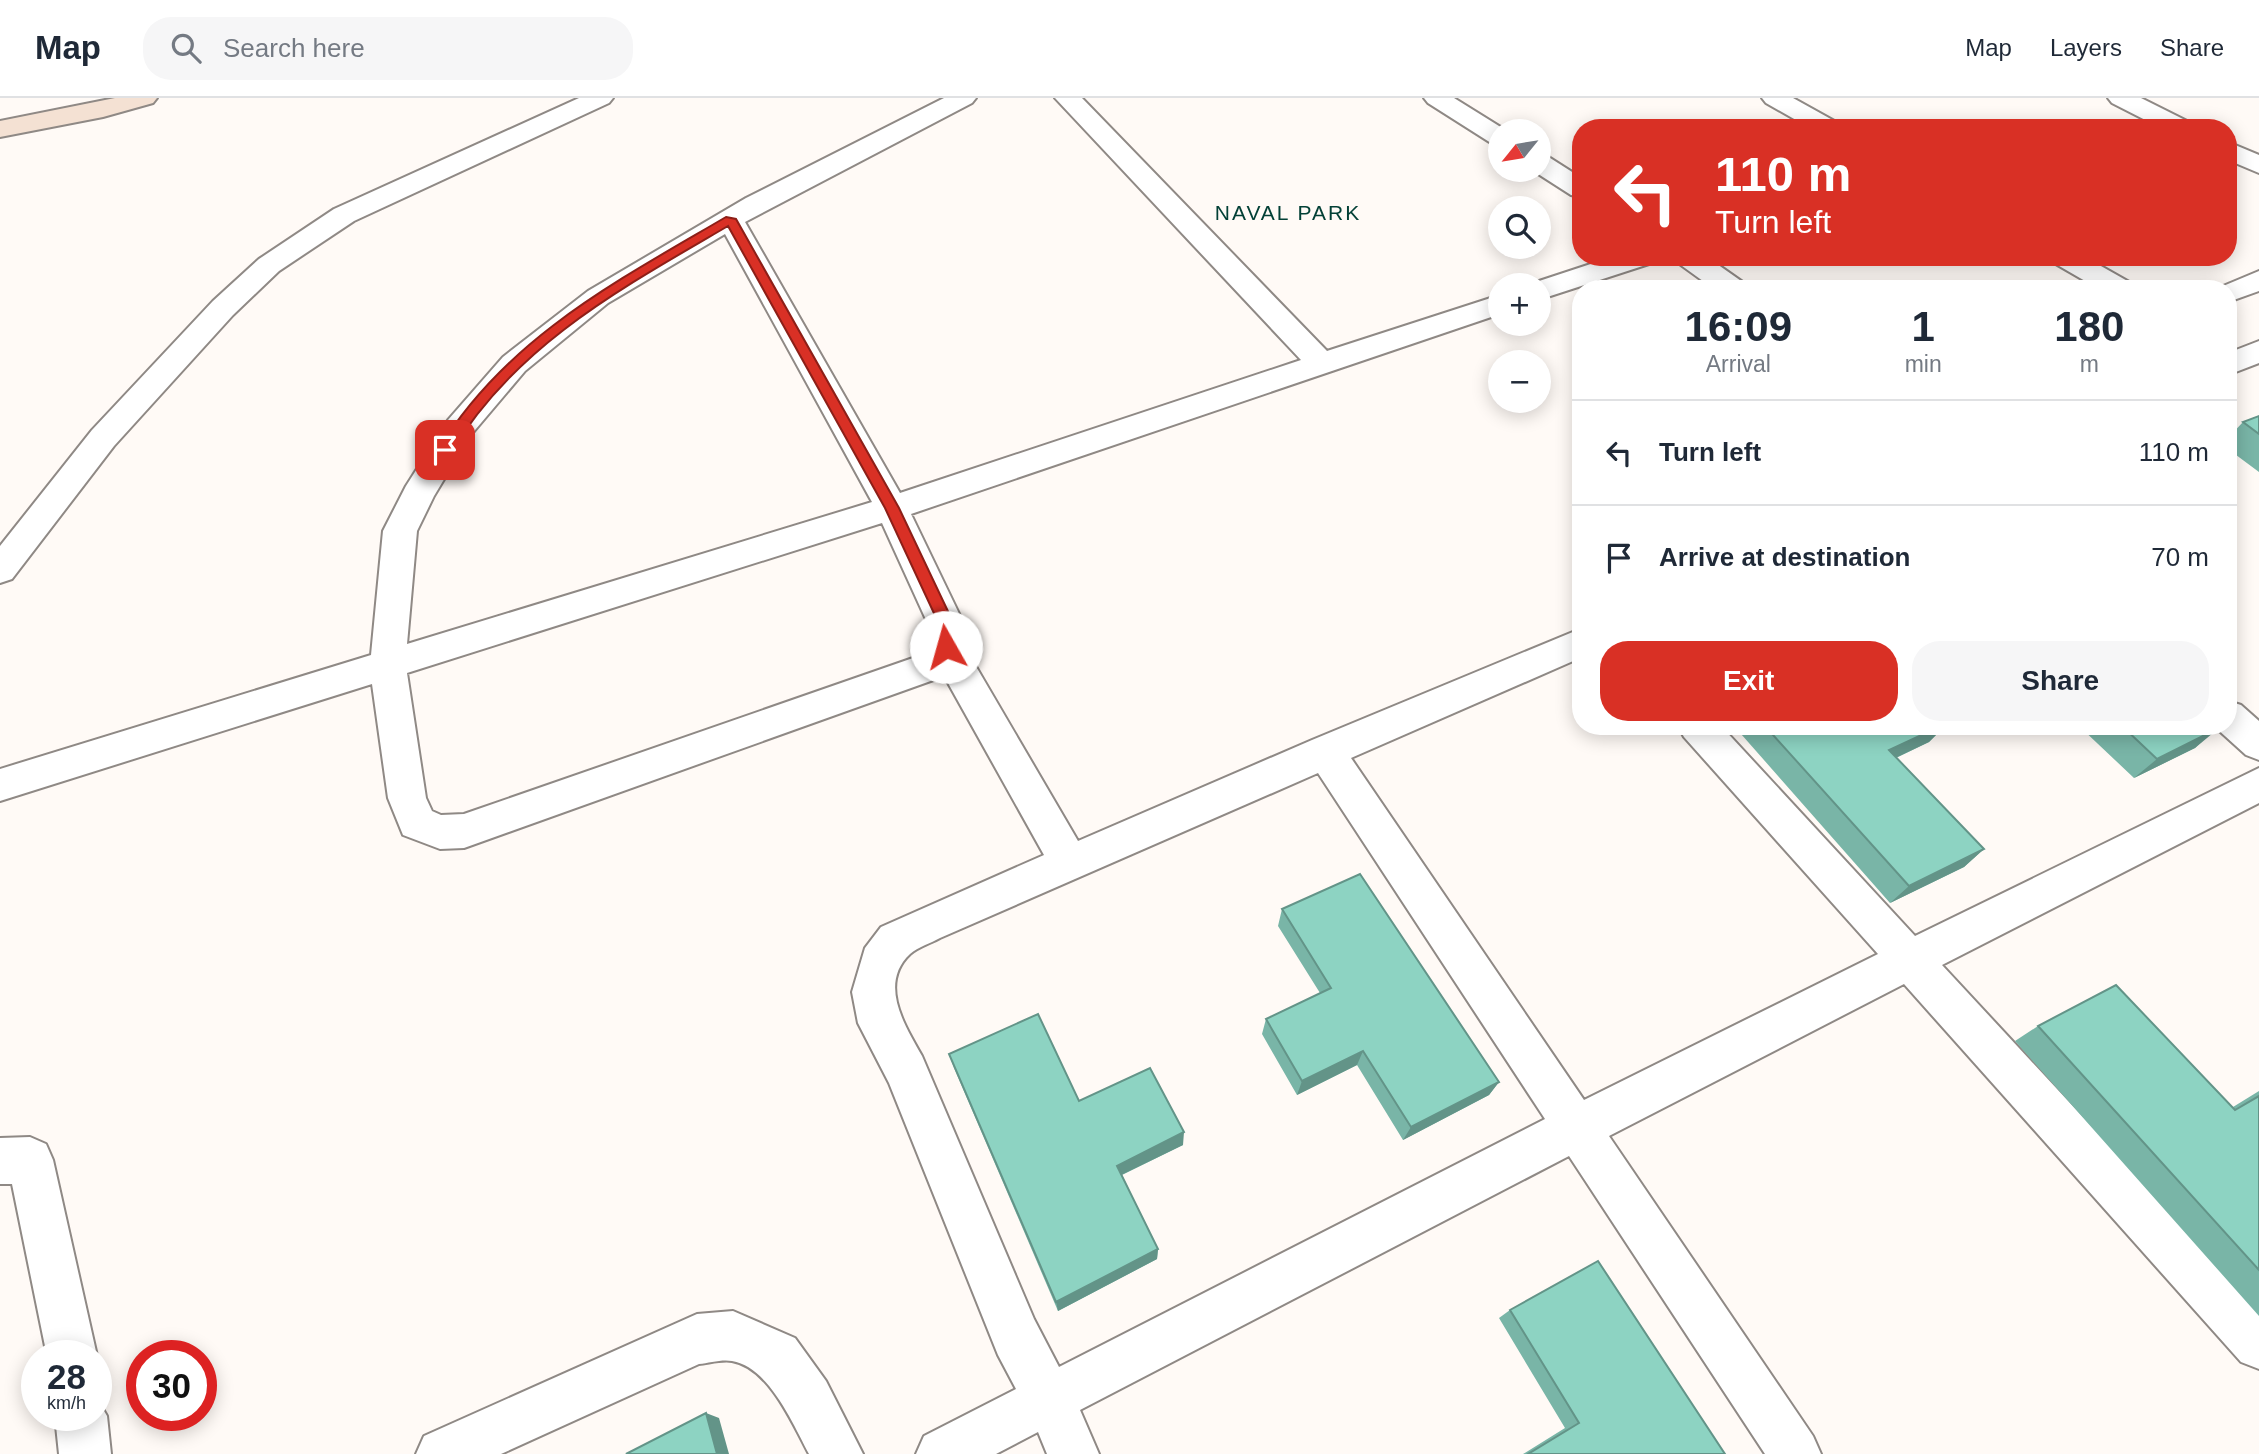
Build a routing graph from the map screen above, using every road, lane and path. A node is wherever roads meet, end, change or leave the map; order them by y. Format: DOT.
graph roads {
  1 [pos="95,98"];
  2 [pos="144,98"];
  3 [pos="600,98"];
  4 [pos="963,98"];
  5 [pos="1068,98"];
  6 [pos="1437,98"];
  7 [pos="1775,98"];
  8 [pos="2121,98"];
  9 [pos="0,116"];
  10 [pos="1813,119"];
  11 [pos="2164,119"];
  12 [pos="0,129"];
  13 [pos="1488,130"];
  14 [pos="2237,154"];
  15 [pos="2259,165"];
  16 [pos="1551,170"];
  17 [pos="1572,184"];
  18 [pos="730,219"];
  19 [pos="1614,266"];
  20 [pos="1701,266"];
  21 [pos="2080,266"];
  22 [pos="1721,280"];
  23 [pos="2105,280"];
  24 [pos="2259,280"];
  25 [pos="1551,287"];
  26 [pos="2237,289"];
  27 [pos="1488,307"];
  28 [pos="2259,351"];
  29 [pos="2237,361"];
  30 [pos="1320,362"];
  31 [pos="892,508"];
  32 [pos="0,570"];
  33 [pos="1572,646"];
  34 [pos="946,647"];
  35 [pos="388,665"];
  36 [pos="2237,724"];
  37 [pos="1704,735"];
  38 [pos="2259,744"];
  39 [pos="1325,751"];
  40 [pos="2259,784"];
  41 [pos="0,785"];
  42 [pos="1069,862"];
  43 [pos="1909,958"];
  44 [pos="1576,1128"];
  45 [pos="0,1161"];
  46 [pos="69,1340"];
  47 [pos="2259,1344"];
  48 [pos="1049,1399"];
  49 [pos="83,1431"];
  50 [pos="85,1454"];
  51 [pos="442,1454"];
  52 [pos="836,1454"];
  53 [pos="942,1454"];
  54 [pos="1073,1454"];
  55 [pos="1795,1454"];
  1 -- 9 [label="main road"];
  2 -- 12 [label="main road"];
  3 -- 32 [label="street"];
  4 -- 18 [label="street"];
  5 -- 30 [label="street"];
  6 -- 13 [label="street"];
  7 -- 10 [label="street"];
  8 -- 11 [label="street"];
  14 -- 15 [label="street"];
  16 -- 17 [label="street"];
  18 -- 31 [label="street"];
  18 -- 35 [label="street"];
  19 -- 25 [label="street"];
  20 -- 22 [label="street"];
  21 -- 23 [label="street"];
  24 -- 26 [label="street"];
  27 -- 30 [label="street"];
  28 -- 29 [label="street"];
  30 -- 31 [label="street"];
  31 -- 34 [label="street"];
  31 -- 35 [label="street"];
  33 -- 39 [label="street"];
  34 -- 35 [label="street"];
  34 -- 42 [label="street"];
  35 -- 41 [label="street"];
  36 -- 38 [label="street"];
  37 -- 43 [label="street"];
  39 -- 42 [label="street"];
  39 -- 44 [label="street"];
  40 -- 43 [label="street"];
  42 -- 48 [label="street"];
  43 -- 44 [label="street"];
  43 -- 47 [label="street"];
  44 -- 48 [label="street"];
  44 -- 55 [label="street"];
  45 -- 46 [label="street"];
  48 -- 53 [label="street"];
  48 -- 54 [label="street"];
  49 -- 50 [label="street"];
  51 -- 52 [label="street"];
}
